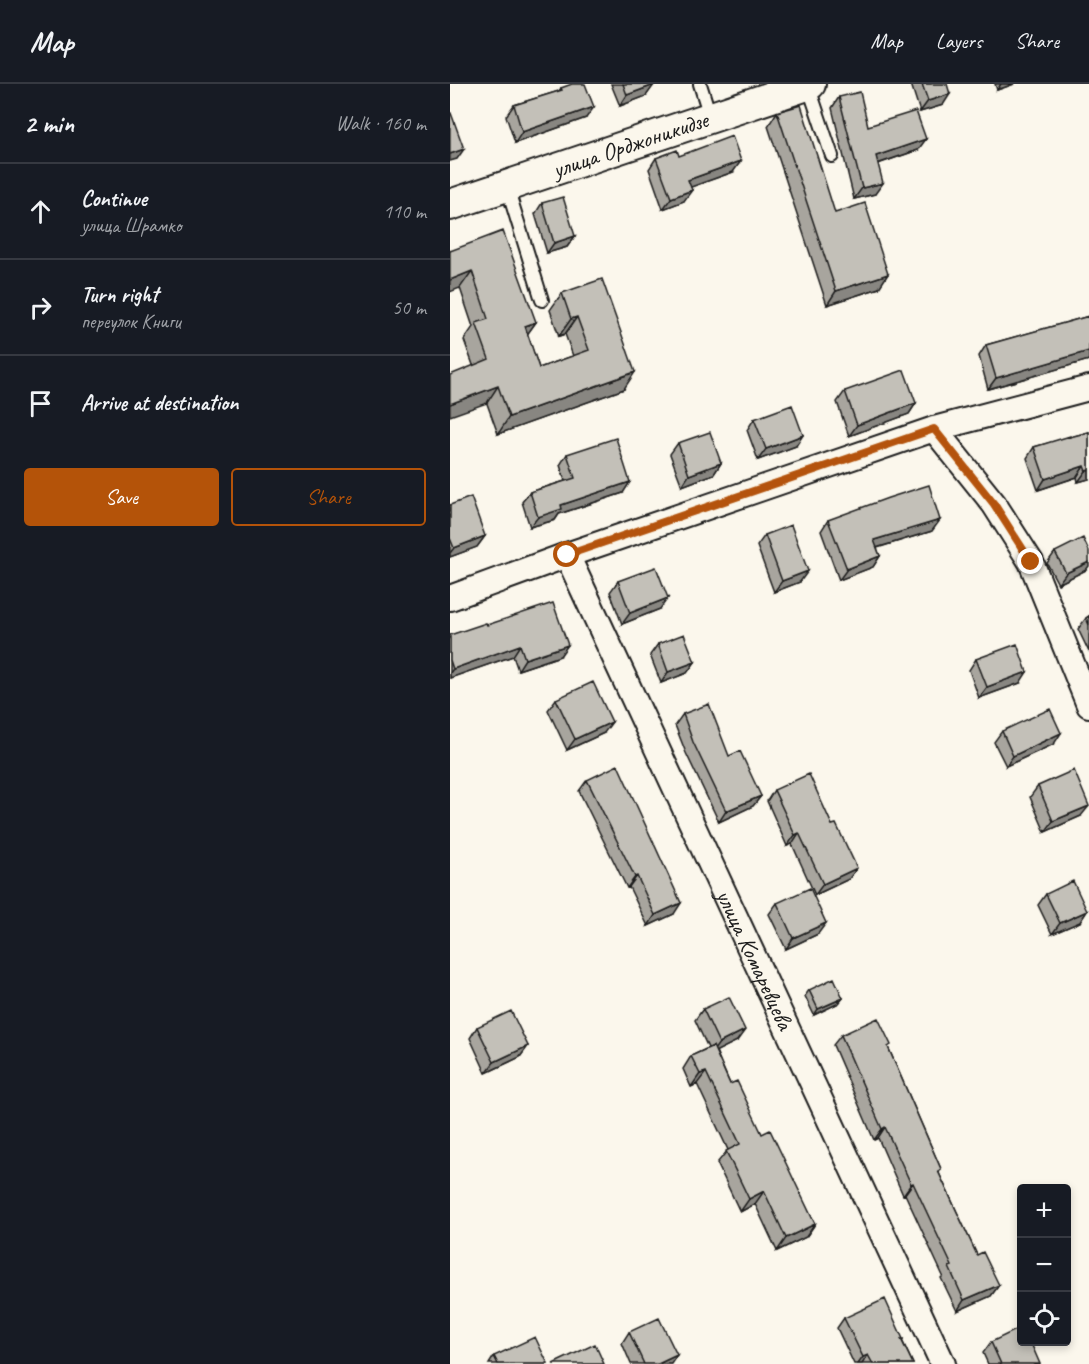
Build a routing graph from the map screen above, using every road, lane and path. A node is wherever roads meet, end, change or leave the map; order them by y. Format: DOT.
graph roads {
  1 [pos="700,84"];
  2 [pos="809,84"];
  3 [pos="711,117"];
  4 [pos="832,156"];
  5 [pos="507,186"];
  6 [pos="450,205"];
  7 [pos="542,300"];
  8 [pos="1089,388"];
  9 [pos="934,429"];
  10 [pos="567,555"];
  11 [pos="450,598"];
  12 [pos="1089,705"];
  13 [pos="943,1364"];
  1 -- 3 [label="lane"];
  2 -- 3 [label="street, улица Орджоникидзе"];
  2 -- 4 [label="lane"];
  3 -- 5 [label="street, улица Орджоникидзе"];
  5 -- 6 [label="street, улица Орджоникидзе"];
  5 -- 7 [label="lane"];
  8 -- 9 [label="street"];
  9 -- 10 [label="street"];
  9 -- 12 [label="street"];
  10 -- 11 [label="street"];
  10 -- 13 [label="street, улица Комаревцева"];
}
